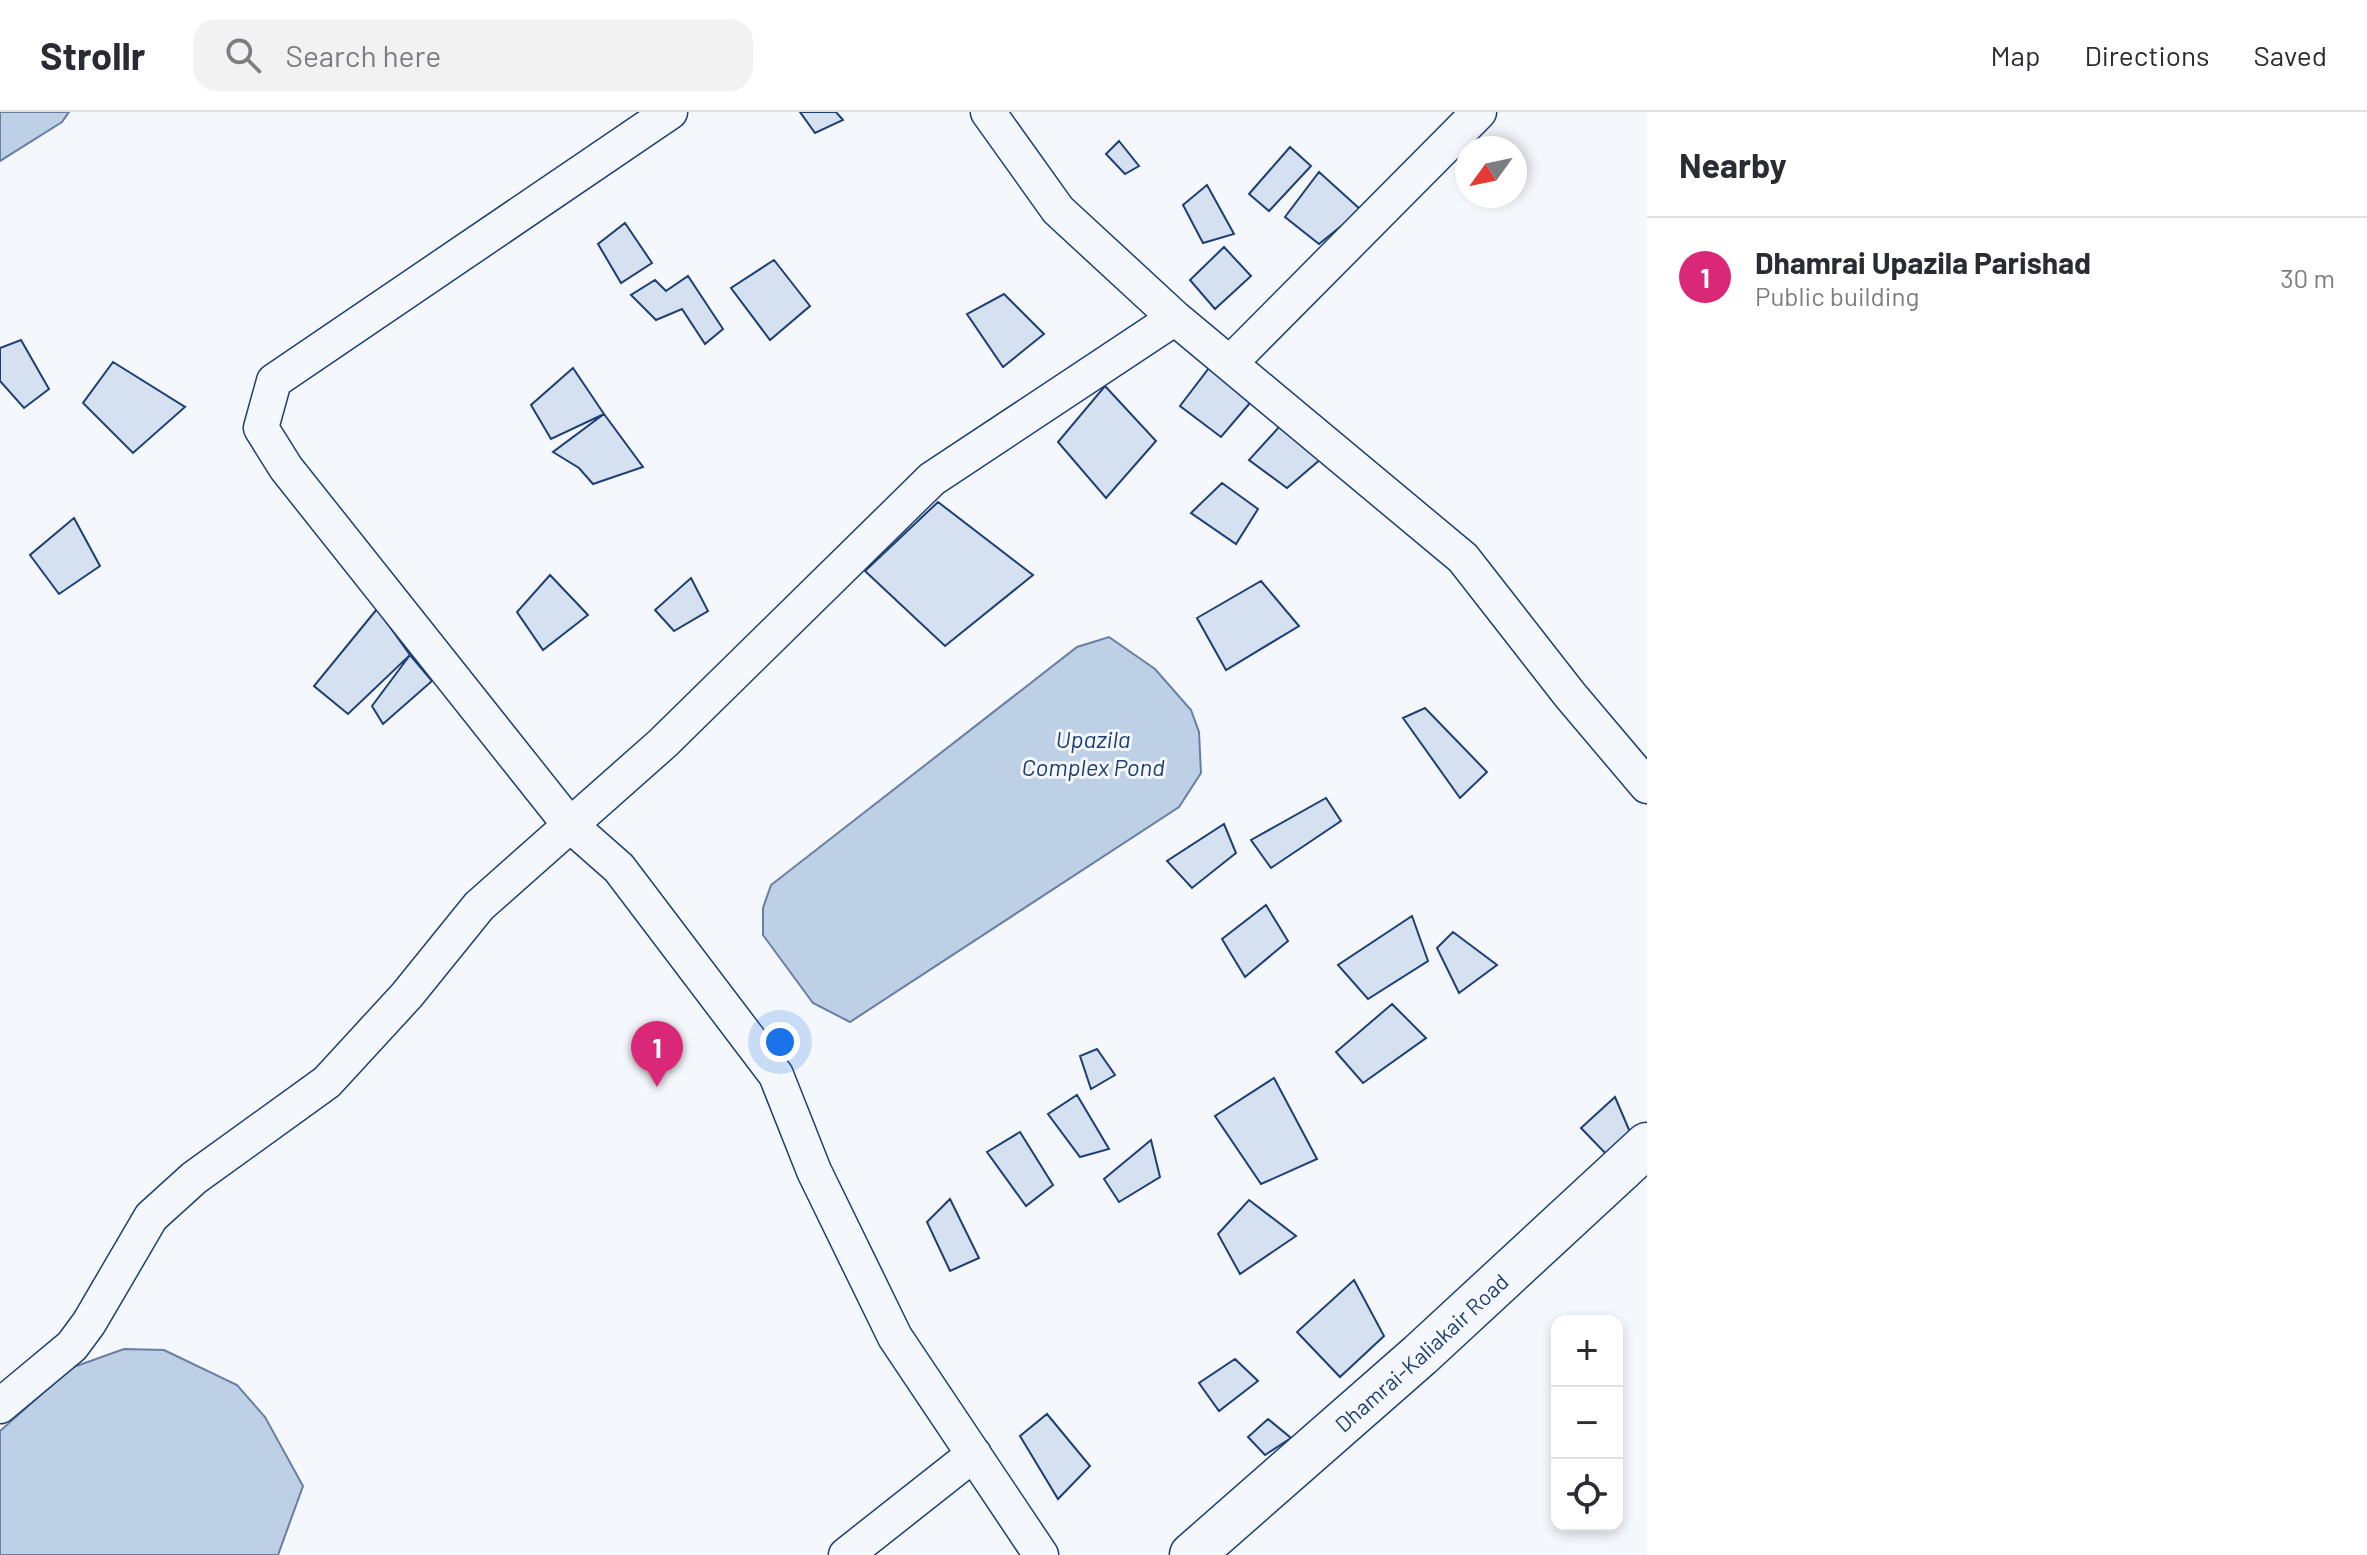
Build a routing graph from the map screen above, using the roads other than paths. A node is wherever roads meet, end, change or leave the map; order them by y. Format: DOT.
graph roads {
  1 [pos="670,112"];
  2 [pos="988,112"];
  3 [pos="1479,112"];
  4 [pos="1175,318"];
  5 [pos="1230,363"];
  6 [pos="1647,786"];
  7 [pos="569,824"];
  8 [pos="1647,1145"];
  9 [pos="0,1406"];
  10 [pos="974,1454"];
  11 [pos="846,1555"];
  12 [pos="1041,1555"];
  13 [pos="1192,1555"];
  1 -- 7 [label="street"];
  2 -- 4 [label="street"];
  3 -- 5 [label="street"];
  4 -- 5 [label="street"];
  4 -- 7 [label="street"];
  5 -- 6 [label="street"];
  7 -- 9 [label="street"];
  7 -- 10 [label="street"];
  8 -- 13 [label="main road, Dhamrai-Kaliakair Road"];
  10 -- 11 [label="street"];
  10 -- 12 [label="street"];
}
